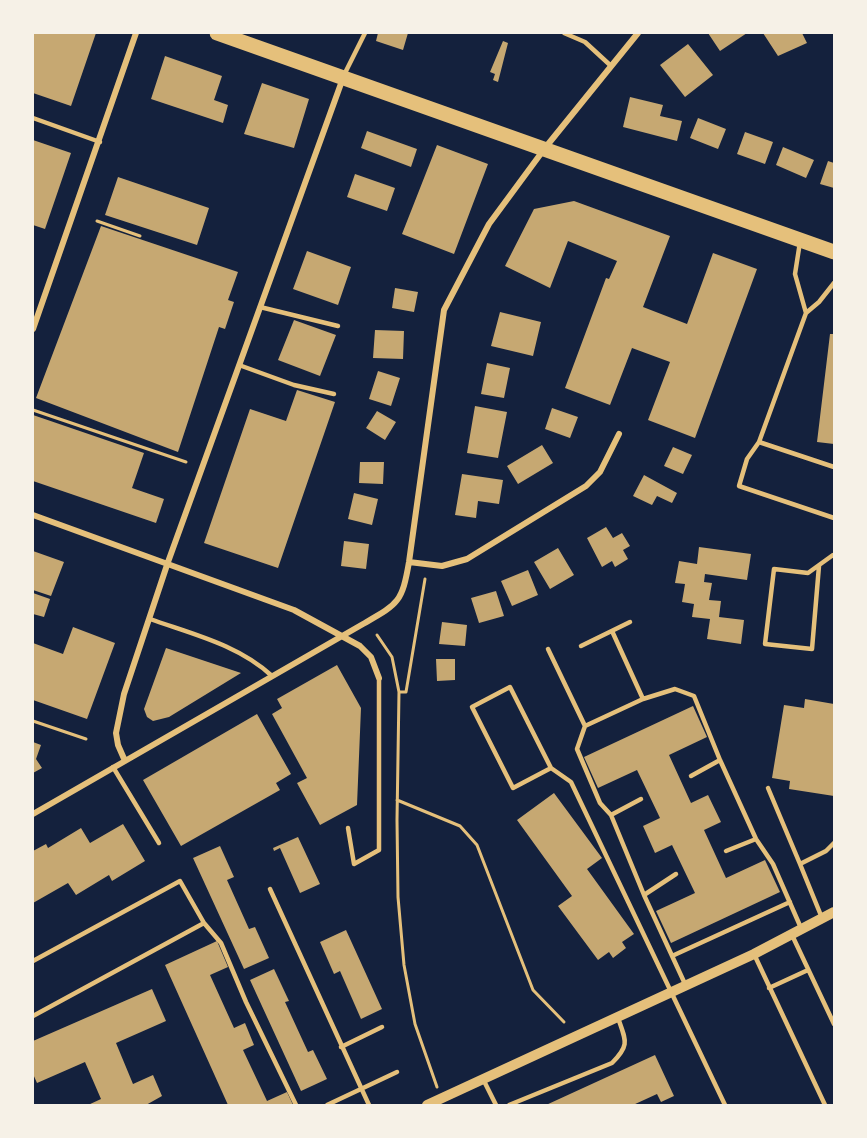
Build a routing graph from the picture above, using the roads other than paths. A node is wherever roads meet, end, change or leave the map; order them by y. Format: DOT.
graph roads {
  1 [pos="136,33"];
  2 [pos="217,33"];
  3 [pos="365,33"];
  4 [pos="564,33"];
  5 [pos="638,33"];
  6 [pos="610,65"];
  7 [pos="343,78"];
  8 [pos="33,118"];
  9 [pos="100,142"];
  10 [pos="545,148"];
  11 [pos="800,240"];
  12 [pos="834,252"];
  13 [pos="834,283"];
  14 [pos="260,307"];
  15 [pos="806,313"];
  16 [pos="338,326"];
  17 [pos="33,329"];
  18 [pos="239,365"];
  19 [pos="334,394"];
  20 [pos="619,434"];
  21 [pos="759,442"];
  22 [pos="834,466"];
  23 [pos="33,515"];
  24 [pos="834,518"];
  25 [pos="834,556"];
  26 [pos="168,562"];
  27 [pos="409,562"];
  28 [pos="819,566"];
  29 [pos="150,619"];
  30 [pos="630,622"];
  31 [pos="612,631"];
  32 [pos="342,636"];
  33 [pos="581,646"];
  34 [pos="548,649"];
  35 [pos="272,676"];
  36 [pos="379,678"];
  37 [pos="643,699"];
  38 [pos="585,726"];
  39 [pos="720,760"];
  40 [pos="125,761"];
  41 [pos="113,767"];
  42 [pos="551,768"];
  43 [pos="691,776"];
  44 [pos="768,788"];
  45 [pos="641,799"];
  46 [pos="33,814"];
  47 [pos="611,815"];
  48 [pos="348,828"];
  49 [pos="756,839"];
  50 [pos="159,843"];
  51 [pos="834,843"];
  52 [pos="726,851"];
  53 [pos="800,864"];
  54 [pos="676,874"];
  55 [pos="270,889"];
  56 [pos="644,895"];
  57 [pos="790,902"];
  58 [pos="834,912"];
  59 [pos="823,920"];
  60 [pos="204,923"];
  61 [pos="797,933"];
  62 [pos="753,954"];
  63 [pos="672,956"];
  64 [pos="33,960"];
  65 [pos="808,970"];
  66 [pos="685,984"];
  67 [pos="769,988"];
  68 [pos="669,992"];
  69 [pos="33,1016"];
  70 [pos="617,1016"];
  71 [pos="834,1024"];
  72 [pos="382,1027"];
  73 [pos="341,1047"];
  74 [pos="397,1072"];
  75 [pos="483,1079"];
  76 [pos="361,1089"];
  77 [pos="296,1105"];
  78 [pos="327,1105"];
  79 [pos="369,1105"];
  80 [pos="427,1105"];
  81 [pos="496,1105"];
  82 [pos="509,1105"];
  83 [pos="725,1105"];
  84 [pos="825,1105"];
  1 -- 9 [label="street"];
  2 -- 7 [label="main road"];
  3 -- 7 [label="lane"];
  4 -- 6 [label="lane"];
  5 -- 6 [label="street"];
  6 -- 10 [label="street"];
  7 -- 10 [label="main road"];
  7 -- 14 [label="street"];
  8 -- 9 [label="lane"];
  9 -- 17 [label="street"];
  10 -- 11 [label="main road"];
  10 -- 27 [label="street"];
  11 -- 12 [label="main road"];
  11 -- 15 [label="lane"];
  13 -- 15 [label="lane"];
  14 -- 16 [label="lane"];
  14 -- 18 [label="street"];
  15 -- 21 [label="lane"];
  18 -- 19 [label="lane"];
  18 -- 26 [label="street"];
  20 -- 27 [label="street"];
  21 -- 22 [label="lane"];
  21 -- 24 [label="lane"];
  23 -- 26 [label="street"];
  25 -- 28 [label="lane"];
  26 -- 29 [label="street"];
  26 -- 32 [label="street"];
  27 -- 32 [label="street"];
  28 -- 28 [label="lane"];
  29 -- 35 [label="lane"];
  29 -- 40 [label="street"];
  30 -- 31 [label="lane"];
  31 -- 33 [label="lane"];
  31 -- 37 [label="lane"];
  32 -- 35 [label="street"];
  32 -- 36 [label="street"];
  34 -- 38 [label="lane"];
  35 -- 40 [label="street"];
  36 -- 48 [label="lane"];
  37 -- 38 [label="lane"];
  37 -- 39 [label="lane"];
  38 -- 47 [label="lane"];
  39 -- 43 [label="lane"];
  39 -- 49 [label="lane"];
  40 -- 41 [label="street"];
  41 -- 46 [label="street"];
  41 -- 50 [label="lane"];
  42 -- 42 [label="lane"];
  42 -- 68 [label="lane"];
  44 -- 53 [label="lane"];
  45 -- 47 [label="lane"];
  47 -- 56 [label="lane"];
  49 -- 52 [label="lane"];
  49 -- 57 [label="lane"];
  51 -- 53 [label="lane"];
  53 -- 59 [label="lane"];
  54 -- 56 [label="lane"];
  55 -- 73 [label="lane"];
  56 -- 63 [label="lane"];
  57 -- 61 [label="lane"];
  57 -- 63 [label="lane"];
  58 -- 59 [label="street"];
  59 -- 61 [label="street"];
  60 -- 64 [label="lane"];
  60 -- 69 [label="lane"];
  60 -- 77 [label="lane"];
  61 -- 62 [label="street"];
  61 -- 65 [label="lane"];
  62 -- 66 [label="street"];
  62 -- 67 [label="lane"];
  63 -- 66 [label="lane"];
  65 -- 67 [label="lane"];
  65 -- 71 [label="lane"];
  66 -- 68 [label="street"];
  67 -- 84 [label="lane"];
  68 -- 70 [label="street"];
  68 -- 83 [label="lane"];
  70 -- 75 [label="street"];
  70 -- 82 [label="lane"];
  72 -- 73 [label="lane"];
  73 -- 76 [label="lane"];
  74 -- 76 [label="lane"];
  75 -- 80 [label="street"];
  75 -- 81 [label="lane"];
  76 -- 78 [label="lane"];
  76 -- 79 [label="lane"];
}
